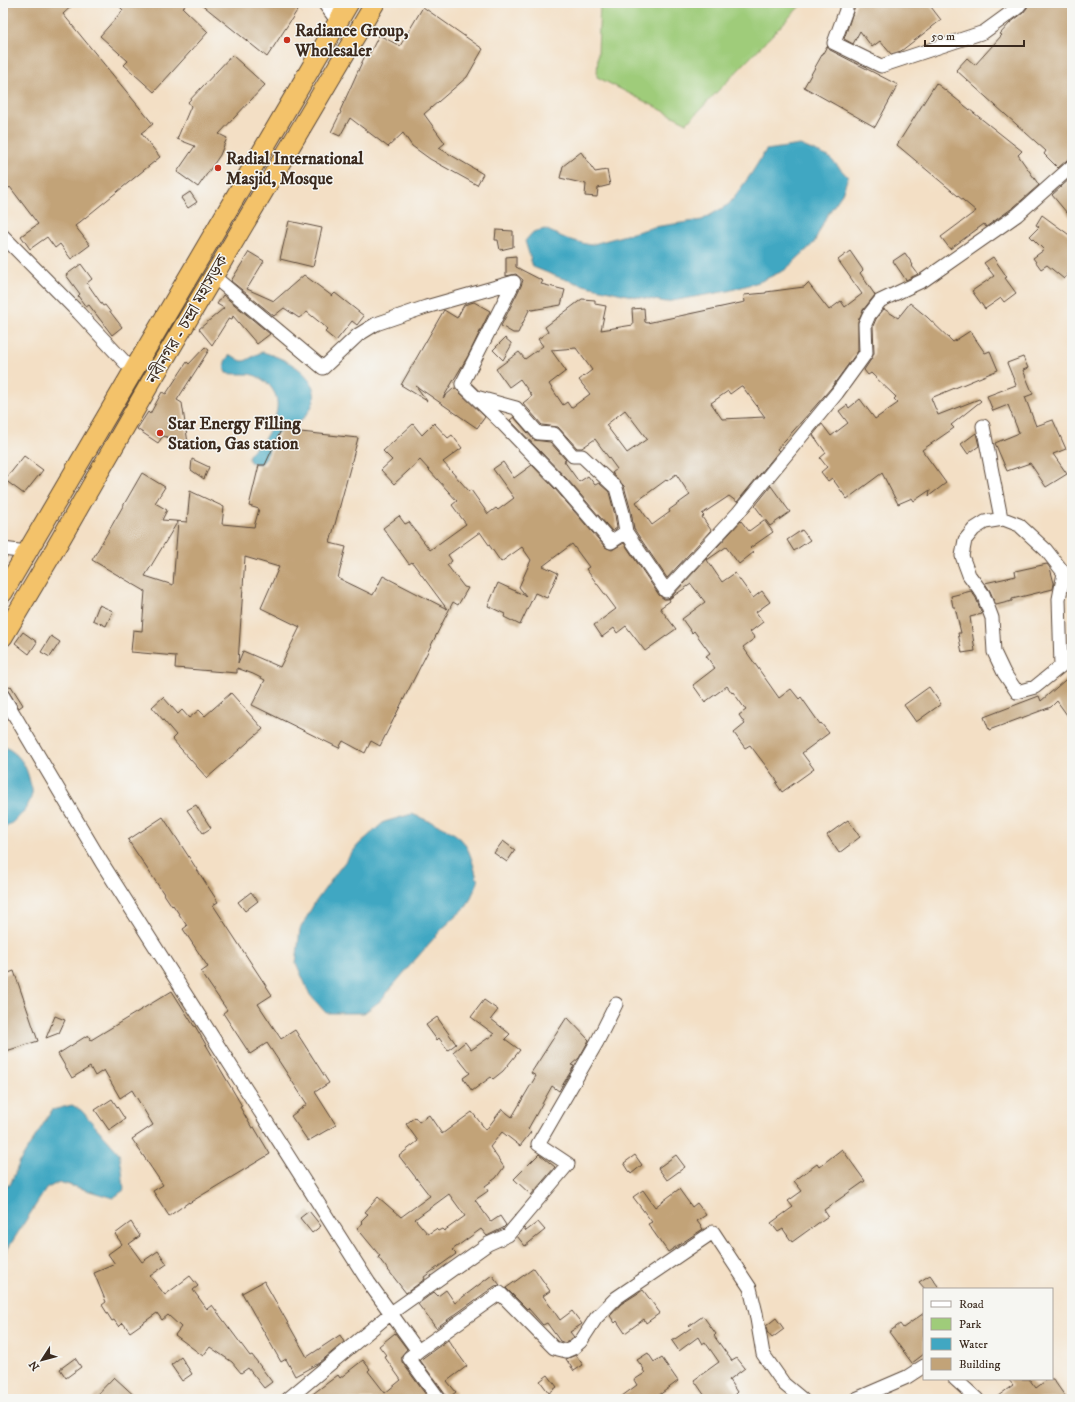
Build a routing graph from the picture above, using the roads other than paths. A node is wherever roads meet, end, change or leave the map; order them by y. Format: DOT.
graph roads {
  1 [pos="324,3"];
  2 [pos="349,3"];
  3 [pos="375,3"];
  4 [pos="846,3"];
  5 [pos="1021,3"];
  6 [pos="338,22"];
  7 [pos="1072,166"];
  8 [pos="3,236"];
  9 [pos="213,276"];
  10 [pos="133,372"];
  11 [pos="475,397"];
  12 [pos="983,426"];
  13 [pos="1003,519"];
  14 [pos="626,532"];
  15 [pos="3,549"];
  16 [pos="27,552"];
  17 [pos="3,593"];
  18 [pos="3,637"];
  19 [pos="3,696"];
  20 [pos="616,1004"];
  21 [pos="392,1313"];
  22 [pos="418,1351"];
  23 [pos="923,1367"];
  24 [pos="957,1380"];
  25 [pos="288,1399"];
  26 [pos="439,1399"];
  27 [pos="802,1399"];
  28 [pos="856,1399"];
  29 [pos="977,1399"];
  1 -- 6 [label="street"];
  2 -- 6 [label="highway, নবীনগর - চন্দ্রা মহাসড়ক"];
  3 -- 9 [label="highway, নবীনগর - চন্দ্রা মহাসড়ক"];
  4 -- 5 [label="street"];
  6 -- 10 [label="highway, নবীনগর - চন্দ্রা মহাসড়ক"];
  7 -- 14 [label="street"];
  8 -- 10 [label="street"];
  9 -- 11 [label="street"];
  9 -- 18 [label="highway, নবীনগর - চন্দ্রা মহাসড়ক"];
  10 -- 16 [label="highway, নবীনগর - চন্দ্রা মহাসড়ক"];
  11 -- 14 [label="street"];
  11 -- 14 [label="street"];
  12 -- 13 [label="street"];
  13 -- 13 [label="street"];
  15 -- 16 [label="street"];
  16 -- 17 [label="highway, নবীনগর - চন্দ্রা মহাসড়ক"];
  19 -- 21 [label="street"];
  20 -- 21 [label="street"];
  21 -- 22 [label="street"];
  21 -- 25 [label="street"];
  22 -- 26 [label="street"];
  22 -- 27 [label="street"];
  23 -- 28 [label="street"];
  24 -- 29 [label="street"];
}
